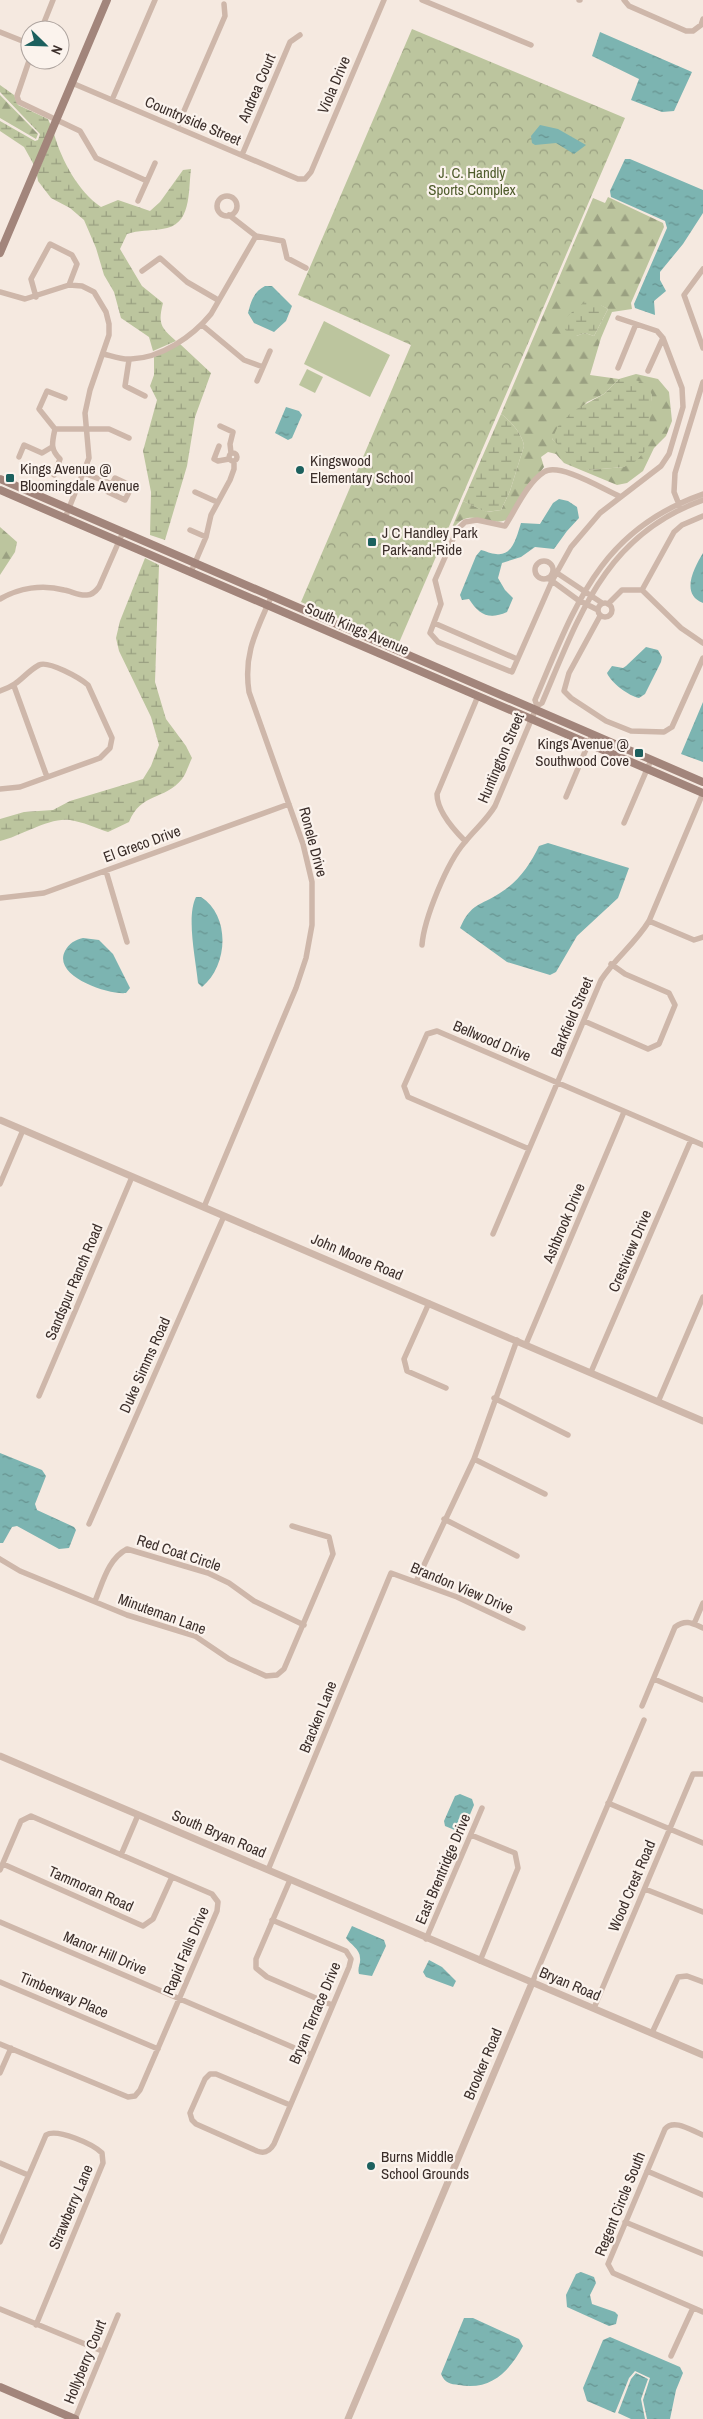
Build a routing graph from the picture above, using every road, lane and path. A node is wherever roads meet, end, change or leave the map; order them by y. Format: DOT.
graph roads {
  1 [pos="54,0"];
  2 [pos="107,0"];
  3 [pos="155,0"];
  4 [pos="384,0"];
  5 [pos="422,0"];
  6 [pos="624,0"];
  7 [pos="224,4"];
  8 [pos="703,19"];
  9 [pos="45,20"];
  10 [pos="0,32"];
  11 [pos="300,35"];
  12 [pos="20,40"];
  13 [pos="531,46"];
  14 [pos="26,70"];
  15 [pos="72,83"];
  16 [pos="112,100"];
  17 [pos="57,121"];
  18 [pos="177,127"];
  19 [pos="242,155"];
  20 [pos="155,163"];
  21 [pos="304,179"];
  22 [pos="147,181"];
  23 [pos="138,201"];
  24 [pos="229,216"];
  25 [pos="256,236"];
  26 [pos="3,240"];
  27 [pos="0,253"];
  28 [pos="306,268"];
  29 [pos="703,269"];
  30 [pos="142,271"];
  31 [pos="69,285"];
  32 [pos="0,292"];
  33 [pos="36,297"];
  34 [pos="218,300"];
  35 [pos="618,318"];
  36 [pos="636,324"];
  37 [pos="202,326"];
  38 [pos="663,338"];
  39 [pos="703,348"];
  40 [pos="270,351"];
  41 [pos="104,354"];
  42 [pos="129,360"];
  43 [pos="263,367"];
  44 [pos="618,368"];
  45 [pos="648,371"];
  46 [pos="257,380"];
  47 [pos="703,382"];
  48 [pos="145,396"];
  49 [pos="65,398"];
  50 [pos="220,426"];
  51 [pos="86,428"];
  52 [pos="55,429"];
  53 [pos="129,438"];
  54 [pos="52,446"];
  55 [pos="220,446"];
  56 [pos="19,457"];
  57 [pos="231,458"];
  58 [pos="84,474"];
  59 [pos="54,475"];
  60 [pos="0,479"];
  61 [pos="112,484"];
  62 [pos="0,490"];
  63 [pos="194,492"];
  64 [pos="703,494"];
  65 [pos="619,496"];
  66 [pos="703,500"];
  67 [pos="217,502"];
  68 [pos="680,507"];
  69 [pos="69,509"];
  70 [pos="703,516"];
  71 [pos="65,518"];
  72 [pos="190,530"];
  73 [pos="123,532"];
  74 [pos="206,537"];
  75 [pos="119,541"];
  76 [pos="195,563"];
  77 [pos="191,572"];
  78 [pos="555,572"];
  79 [pos="550,579"];
  80 [pos="642,590"];
  81 [pos="583,592"];
  82 [pos="272,595"];
  83 [pos="589,596"];
  84 [pos="0,599"];
  85 [pos="578,600"];
  86 [pos="585,604"];
  87 [pos="605,604"];
  88 [pos="267,605"];
  89 [pos="599,613"];
  90 [pos="434,623"];
  91 [pos="703,643"];
  92 [pos="703,658"];
  93 [pos="518,659"];
  94 [pos="14,686"];
  95 [pos="0,691"];
  96 [pos="478,696"];
  97 [pos="536,709"];
  98 [pos="531,719"];
  99 [pos="592,735"];
  100 [pos="588,744"];
  101 [pos="651,760"];
  102 [pos="647,769"];
  103 [pos="47,777"];
  104 [pos="703,782"];
  105 [pos="0,788"];
  106 [pos="703,793"];
  107 [pos="566,797"];
  108 [pos="290,804"];
  109 [pos="624,823"];
  110 [pos="465,841"];
  111 [pos="106,871"];
  112 [pos="0,898"];
  113 [pos="649,921"];
  114 [pos="703,937"];
  115 [pos="127,942"];
  116 [pos="422,945"];
  117 [pos="611,964"];
  118 [pos="584,1021"];
  119 [pos="558,1083"];
  120 [pos="624,1112"];
  121 [pos="0,1120"];
  122 [pos="23,1130"];
  123 [pos="691,1140"];
  124 [pos="703,1145"];
  125 [pos="528,1149"];
  126 [pos="132,1177"];
  127 [pos="0,1184"];
  128 [pos="204,1207"];
  129 [pos="224,1216"];
  130 [pos="493,1234"];
  131 [pos="703,1297"];
  132 [pos="429,1303"];
  133 [pos="517,1340"];
  134 [pos="526,1344"];
  135 [pos="591,1372"];
  136 [pos="446,1388"];
  137 [pos="39,1396"];
  138 [pos="494,1398"];
  139 [pos="658,1402"];
  140 [pos="703,1422"];
  141 [pos="568,1434"];
  142 [pos="474,1459"];
  143 [pos="545,1494"];
  144 [pos="444,1519"];
  145 [pos="89,1524"];
  146 [pos="292,1526"];
  147 [pos="518,1556"];
  148 [pos="0,1559"];
  149 [pos="391,1573"];
  150 [pos="416,1582"];
  151 [pos="95,1601"];
  152 [pos="703,1603"];
  153 [pos="694,1624"];
  154 [pos="304,1625"];
  155 [pos="523,1628"];
  156 [pos="703,1628"];
  157 [pos="654,1679"];
  158 [pos="703,1700"];
  159 [pos="642,1706"];
  160 [pos="644,1720"];
  161 [pos="0,1756"];
  162 [pos="703,1774"];
  163 [pos="608,1804"];
  164 [pos="482,1808"];
  165 [pos="138,1815"];
  166 [pos="670,1829"];
  167 [pos="471,1835"];
  168 [pos="703,1843"];
  169 [pos="121,1855"];
  170 [pos="1,1867"];
  171 [pos="268,1870"];
  172 [pos="172,1877"];
  173 [pos="290,1880"];
  174 [pos="645,1889"];
  175 [pos="703,1912"];
  176 [pos="272,1920"];
  177 [pos="0,1922"];
  178 [pos="426,1940"];
  179 [pos="480,1961"];
  180 [pos="0,1982"];
  181 [pos="703,1982"];
  182 [pos="532,1983"];
  183 [pos="180,1998"];
  184 [pos="332,2005"];
  185 [pos="594,2008"];
  186 [pos="652,2033"];
  187 [pos="0,2044"];
  188 [pos="11,2048"];
  189 [pos="158,2049"];
  190 [pos="703,2054"];
  191 [pos="311,2055"];
  192 [pos="0,2074"];
  193 [pos="290,2105"];
  194 [pos="703,2135"];
  195 [pos="0,2163"];
  196 [pos="647,2171"];
  197 [pos="28,2175"];
  198 [pos="703,2195"];
  199 [pos="625,2222"];
  200 [pos="0,2242"];
  201 [pos="703,2254"];
  202 [pos="693,2308"];
  203 [pos="0,2309"];
  204 [pos="703,2312"];
  205 [pos="118,2315"];
  206 [pos="36,2324"];
  207 [pos="102,2351"];
  208 [pos="671,2356"];
  209 [pos="0,2387"];
  210 [pos="75,2419"];
  211 [pos="348,2419"];
  1 -- 9 [label="street"];
  2 -- 15 [label="main road"];
  3 -- 16 [label="street"];
  4 -- 21 [label="street, Viola Drive"];
  5 -- 13 [label="street"];
  6 -- 8 [label="street"];
  7 -- 18 [label="street"];
  10 -- 12 [label="street"];
  11 -- 19 [label="street, Andrea Court"];
  14 -- 17 [label="street"];
  15 -- 16 [label="street, Countryside Street"];
  15 -- 17 [label="main road"];
  16 -- 18 [label="street, Countryside Street"];
  17 -- 22 [label="street"];
  17 -- 26 [label="main road"];
  18 -- 19 [label="street, Countryside Street"];
  19 -- 21 [label="street, Countryside Street"];
  20 -- 22 [label="street"];
  22 -- 23 [label="street"];
  24 -- 25 [label="street"];
  25 -- 28 [label="street"];
  25 -- 34 [label="street"];
  26 -- 27 [label="main road"];
  29 -- 39 [label="street"];
  30 -- 34 [label="street"];
  31 -- 33 [label="street"];
  31 -- 33 [label="street"];
  31 -- 41 [label="street"];
  32 -- 33 [label="street"];
  34 -- 37 [label="street"];
  35 -- 36 [label="street"];
  36 -- 38 [label="street"];
  36 -- 44 [label="street"];
  37 -- 42 [label="street"];
  37 -- 43 [label="street"];
  38 -- 45 [label="street"];
  38 -- 65 [label="street"];
  40 -- 43 [label="street"];
  41 -- 42 [label="street"];
  41 -- 51 [label="street"];
  42 -- 48 [label="street"];
  43 -- 46 [label="street"];
  47 -- 68 [label="street"];
  49 -- 52 [label="street"];
  50 -- 57 [label="street"];
  51 -- 52 [label="street"];
  51 -- 53 [label="street"];
  51 -- 58 [label="street"];
  52 -- 54 [label="street"];
  54 -- 56 [label="street"];
  54 -- 59 [label="street"];
  55 -- 57 [label="street"];
  57 -- 67 [label="street"];
  58 -- 61 [label="street"];
  58 -- 69 [label="street"];
  60 -- 69 [label="main road, South Kings Avenue"];
  62 -- 71 [label="main road, South Kings Avenue"];
  63 -- 67 [label="street"];
  64 -- 68 [label="street"];
  65 -- 78 [label="street"];
  65 -- 90 [label="street"];
  66 -- 68 [label="street"];
  67 -- 74 [label="street"];
  68 -- 81 [label="street"];
  68 -- 83 [label="street"];
  69 -- 71 [label="street"];
  69 -- 73 [label="main road, South Kings Avenue"];
  70 -- 80 [label="street"];
  71 -- 75 [label="main road, South Kings Avenue"];
  72 -- 74 [label="street"];
  73 -- 75 [label="street"];
  73 -- 76 [label="main road, South Kings Avenue"];
  74 -- 76 [label="street"];
  75 -- 77 [label="main road, South Kings Avenue"];
  75 -- 84 [label="street"];
  76 -- 77 [label="street"];
  76 -- 82 [label="main road, South Kings Avenue"];
  77 -- 88 [label="main road, South Kings Avenue"];
  78 -- 79 [label="street"];
  78 -- 79 [label="street"];
  78 -- 81 [label="street"];
  79 -- 85 [label="street"];
  79 -- 93 [label="street"];
  80 -- 87 [label="street"];
  80 -- 91 [label="street"];
  81 -- 83 [label="street"];
  81 -- 85 [label="street"];
  82 -- 88 [label="street, Ronele Drive"];
  82 -- 97 [label="main road, South Kings Avenue"];
  83 -- 86 [label="street"];
  83 -- 87 [label="street"];
  85 -- 86 [label="street"];
  85 -- 97 [label="street"];
  86 -- 89 [label="street"];
  86 -- 97 [label="street"];
  87 -- 89 [label="street"];
  87 -- 89 [label="street"];
  88 -- 96 [label="main road, South Kings Avenue"];
  88 -- 108 [label="street, Ronele Drive"];
  89 -- 92 [label="street"];
  90 -- 93 [label="street"];
  90 -- 93 [label="street"];
  94 -- 95 [label="street"];
  94 -- 103 [label="street"];
  94 -- 103 [label="street"];
  96 -- 98 [label="main road, South Kings Avenue"];
  96 -- 110 [label="street"];
  97 -- 98 [label="street, Huntington Street"];
  97 -- 99 [label="main road, South Kings Avenue"];
  98 -- 100 [label="main road, South Kings Avenue"];
  98 -- 110 [label="street, Huntington Street"];
  99 -- 100 [label="street"];
  99 -- 101 [label="main road, South Kings Avenue"];
  100 -- 102 [label="main road, South Kings Avenue"];
  100 -- 107 [label="street"];
  101 -- 102 [label="street"];
  101 -- 104 [label="main road, South Kings Avenue"];
  102 -- 106 [label="main road, South Kings Avenue"];
  102 -- 109 [label="street"];
  103 -- 105 [label="street"];
  106 -- 113 [label="street, Barkfield Street"];
  108 -- 111 [label="street, El Greco Drive"];
  108 -- 128 [label="street, Ronele Drive"];
  110 -- 116 [label="street, Huntington Street"];
  111 -- 112 [label="street, El Greco Drive"];
  111 -- 115 [label="street"];
  113 -- 114 [label="street"];
  113 -- 117 [label="street, Barkfield Street"];
  117 -- 118 [label="street, Barkfield Street"];
  117 -- 118 [label="street"];
  118 -- 119 [label="street, Barkfield Street"];
  119 -- 120 [label="street, Bellwood Drive"];
  119 -- 125 [label="street, Barkfield Street"];
  119 -- 125 [label="street, Bellwood Drive"];
  120 -- 123 [label="street, Bellwood Drive"];
  120 -- 134 [label="street, Ashbrook Drive"];
  121 -- 122 [label="street, John Moore Road"];
  122 -- 126 [label="street, John Moore Road"];
  122 -- 127 [label="street"];
  123 -- 124 [label="street, Bellwood Drive"];
  123 -- 135 [label="street, Crestview Drive"];
  125 -- 130 [label="street, Barkfield Street"];
  126 -- 128 [label="street, John Moore Road"];
  126 -- 137 [label="street, Sandspur Ranch Road"];
  128 -- 129 [label="street, John Moore Road"];
  129 -- 132 [label="street, John Moore Road"];
  129 -- 145 [label="street, Duke Simms Road"];
  131 -- 139 [label="street"];
  132 -- 133 [label="street, John Moore Road"];
  132 -- 136 [label="street"];
  133 -- 134 [label="street, John Moore Road"];
  133 -- 138 [label="street"];
  134 -- 135 [label="street, John Moore Road"];
  135 -- 139 [label="street, John Moore Road"];
  138 -- 141 [label="street"];
  138 -- 142 [label="street"];
  139 -- 140 [label="street, John Moore Road"];
  142 -- 143 [label="street"];
  142 -- 144 [label="street"];
  144 -- 147 [label="street"];
  144 -- 150 [label="street"];
  146 -- 154 [label="street, Minuteman Lane"];
  148 -- 151 [label="street, Minuteman Lane"];
  149 -- 150 [label="street, Brandon View Drive"];
  149 -- 171 [label="street, Bracken Lane"];
  150 -- 155 [label="street, Brandon View Drive"];
  151 -- 154 [label="street, Minuteman Lane"];
  151 -- 154 [label="street, Red Coat Circle"];
  152 -- 153 [label="street"];
  153 -- 156 [label="street"];
  153 -- 157 [label="street"];
  157 -- 158 [label="street"];
  157 -- 159 [label="street"];
  160 -- 163 [label="street, Brooker Road"];
  161 -- 165 [label="street, South Bryan Road"];
  162 -- 166 [label="street, Wood Crest Road"];
  163 -- 166 [label="street"];
  163 -- 182 [label="street, Brooker Road"];
  164 -- 167 [label="street, East Brentridge Drive"];
  165 -- 169 [label="street"];
  165 -- 171 [label="street, South Bryan Road"];
  166 -- 168 [label="street"];
  166 -- 174 [label="street, Wood Crest Road"];
  167 -- 178 [label="street, East Brentridge Drive"];
  167 -- 179 [label="street"];
  169 -- 170 [label="street, Rapid Falls Drive"];
  169 -- 172 [label="street, Rapid Falls Drive"];
  170 -- 172 [label="street, Tammoran Road"];
  171 -- 173 [label="street, South Bryan Road"];
  172 -- 183 [label="street, Rapid Falls Drive"];
  173 -- 176 [label="street"];
  173 -- 178 [label="street, South Bryan Road"];
  174 -- 175 [label="street"];
  174 -- 185 [label="street, Wood Crest Road"];
  176 -- 184 [label="street"];
  176 -- 184 [label="street, Bryan Terrace Drive"];
  177 -- 183 [label="street, Manor Hill Drive"];
  178 -- 179 [label="street, Bryan Road"];
  179 -- 182 [label="street, Bryan Road"];
  180 -- 189 [label="street, Timberway Place"];
  181 -- 186 [label="street"];
  182 -- 185 [label="street, Bryan Road"];
  182 -- 211 [label="street, Brooker Road"];
  183 -- 189 [label="street, Rapid Falls Drive"];
  183 -- 191 [label="street, Manor Hill Drive"];
  184 -- 191 [label="street, Bryan Terrace Drive"];
  185 -- 186 [label="street, Bryan Road"];
  186 -- 190 [label="street, Bryan Road"];
  187 -- 188 [label="street, Rapid Falls Drive"];
  188 -- 189 [label="street, Rapid Falls Drive"];
  188 -- 192 [label="street"];
  191 -- 193 [label="street, Bryan Terrace Drive"];
  193 -- 193 [label="street, Bryan Terrace Drive"];
  194 -- 196 [label="street, Regent Circle South"];
  195 -- 197 [label="street"];
  196 -- 198 [label="street"];
  196 -- 199 [label="street, Regent Circle South"];
  197 -- 200 [label="street, Strawberry Lane"];
  197 -- 206 [label="street, Strawberry Lane"];
  199 -- 201 [label="street"];
  199 -- 202 [label="street, Regent Circle South"];
  202 -- 204 [label="street"];
  202 -- 208 [label="street"];
  203 -- 206 [label="street"];
  205 -- 207 [label="street, Hollyberry Court"];
  206 -- 207 [label="street"];
  207 -- 210 [label="street, Hollyberry Court"];
  209 -- 210 [label="main road"];
}
